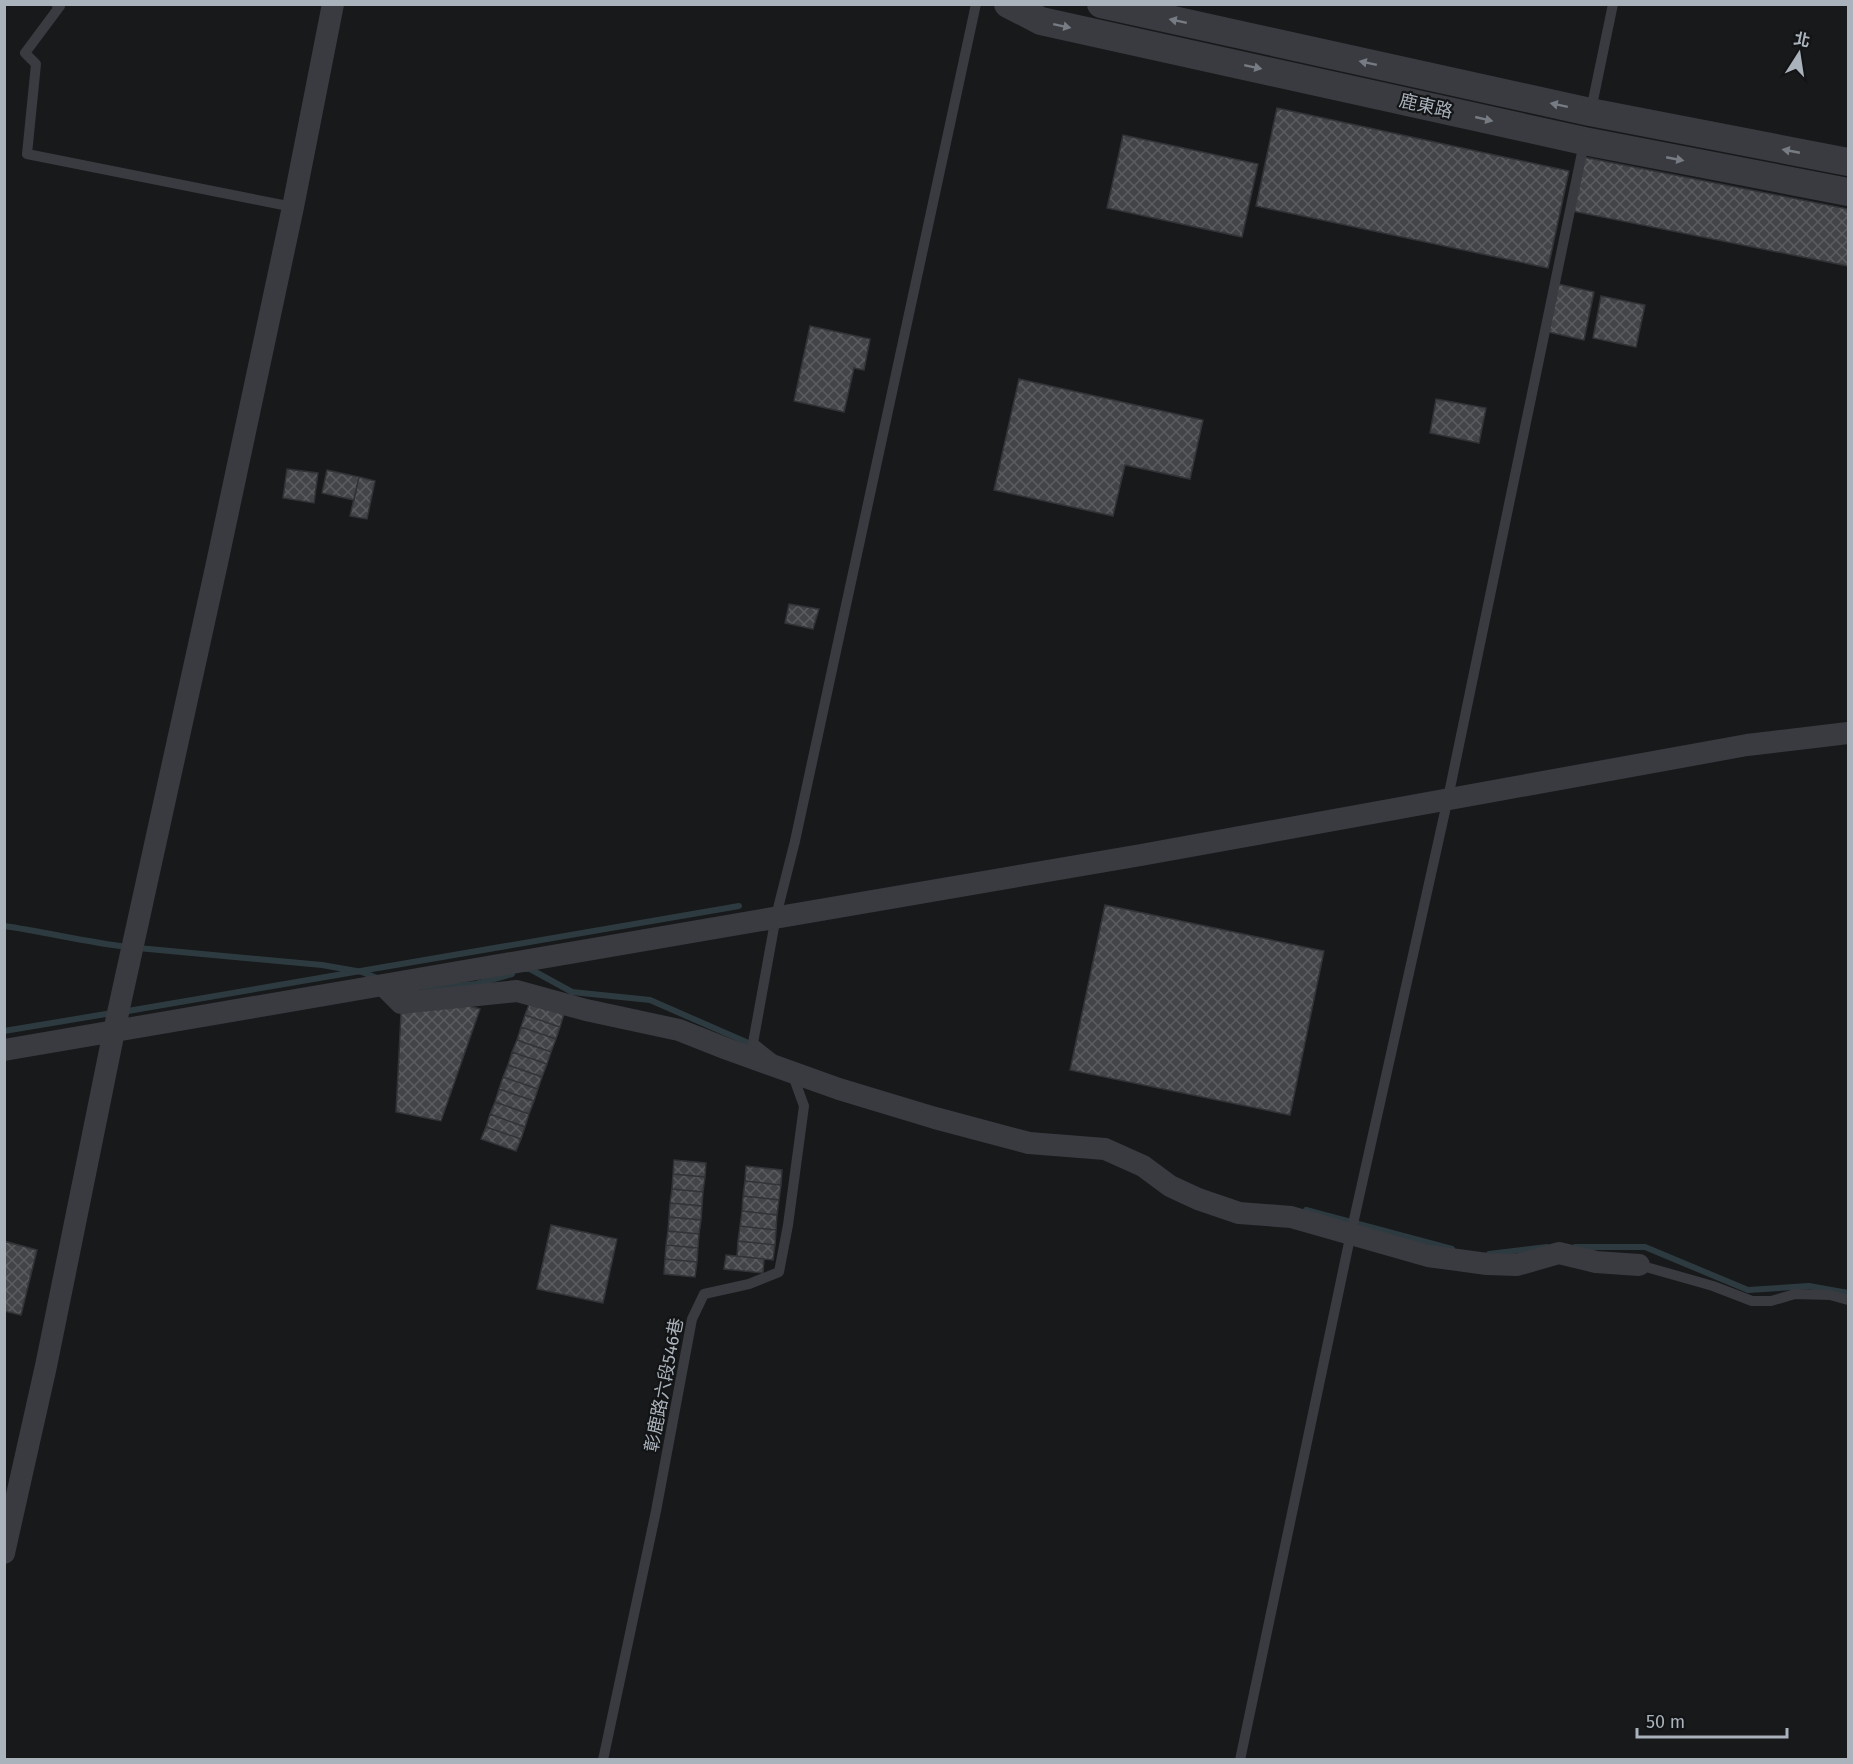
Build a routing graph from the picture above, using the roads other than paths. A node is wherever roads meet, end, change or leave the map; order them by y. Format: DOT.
graph roads {
  1 [pos="56,4"];
  2 [pos="333,4"];
  3 [pos="976,4"];
  4 [pos="1008,4"];
  5 [pos="1101,4"];
  6 [pos="1613,4"];
  7 [pos="1587,126"];
  8 [pos="1848,162"];
  9 [pos="1848,192"];
  10 [pos="293,207"];
  11 [pos="1848,733"];
  12 [pos="1448,798"];
  13 [pos="776,916"];
  14 [pos="382,984"];
  15 [pos="114,1031"];
  16 [pos="4,1050"];
  17 [pos="792,1073"];
  18 [pos="1351,1233"];
  19 [pos="1639,1265"];
  20 [pos="1848,1300"];
  21 [pos="4,1553"];
  22 [pos="603,1760"];
  23 [pos="1240,1760"];
  1 -- 10 [label="lane"];
  2 -- 10 [label="street"];
  3 -- 13 [label="lane"];
  4 -- 7 [label="street, 鹿東路, one-way"];
  7 -- 5 [label="street, 鹿東路, one-way"];
  6 -- 7 [label="lane"];
  8 -- 7 [label="street, 鹿東路, one-way"];
  7 -- 9 [label="street, 鹿東路, one-way"];
  7 -- 12 [label="lane"];
  10 -- 15 [label="street"];
  11 -- 12 [label="street"];
  12 -- 13 [label="street"];
  12 -- 18 [label="lane"];
  13 -- 14 [label="street"];
  13 -- 17 [label="lane"];
  14 -- 15 [label="street"];
  14 -- 17 [label="street"];
  15 -- 16 [label="street"];
  15 -- 21 [label="street"];
  17 -- 18 [label="street"];
  17 -- 22 [label="lane, 彰鹿路六段546巷"];
  18 -- 19 [label="street"];
  18 -- 23 [label="lane"];
  19 -- 20 [label="lane"];
}
